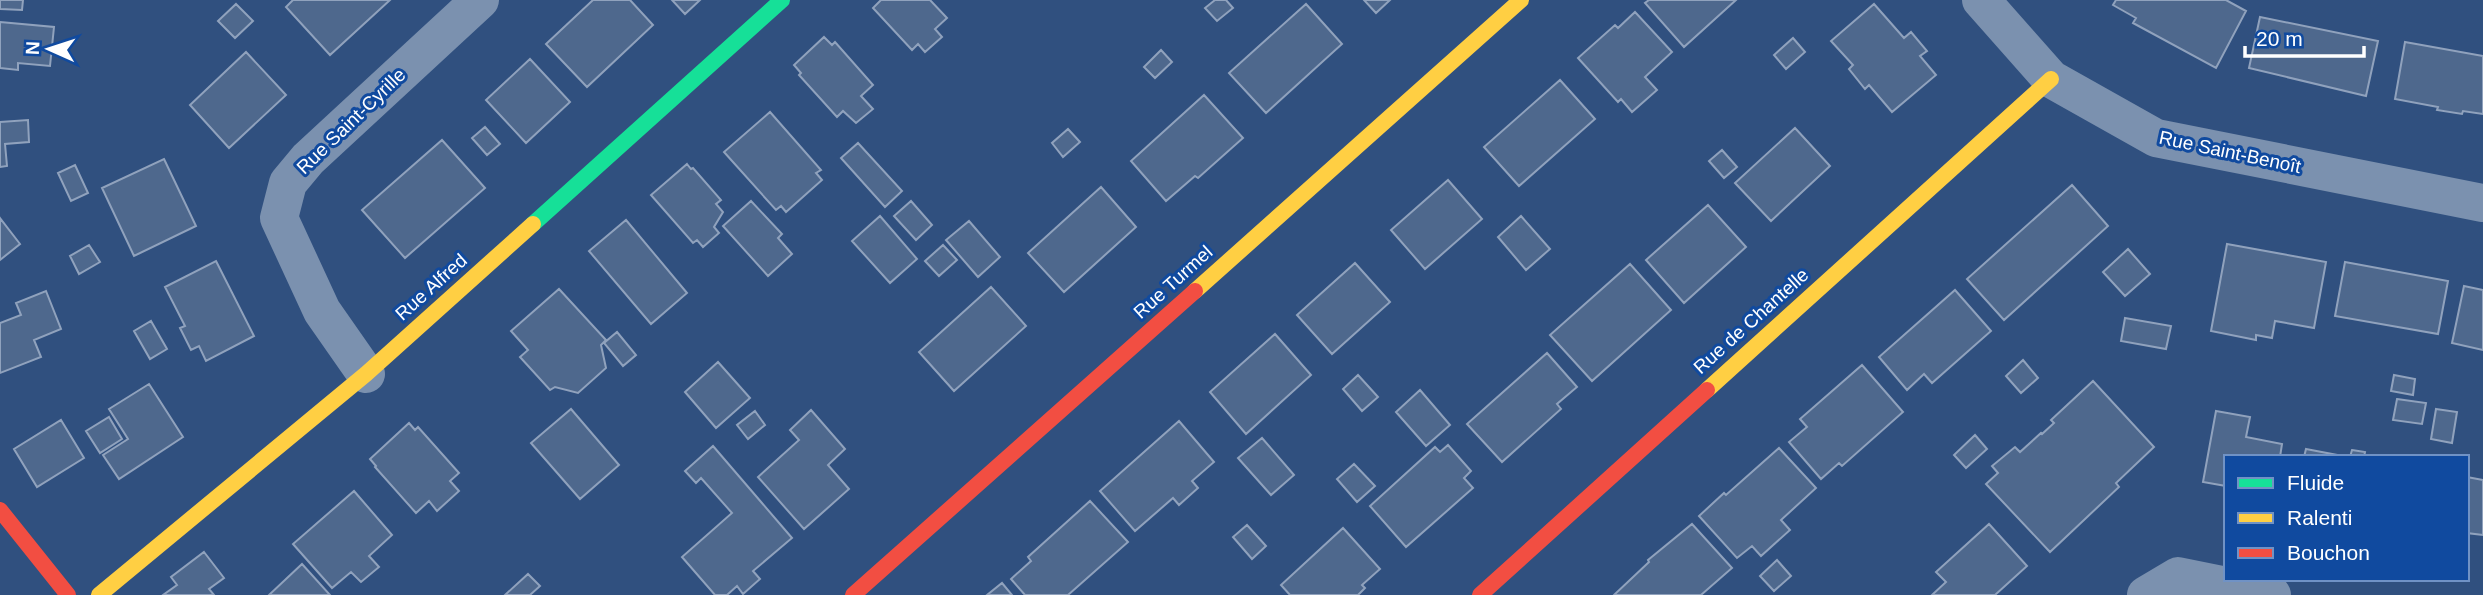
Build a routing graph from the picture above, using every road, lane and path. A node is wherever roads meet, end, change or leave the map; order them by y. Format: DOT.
graph roads {
  1 [pos="481,0"];
  2 [pos="782,0"];
  3 [pos="1521,0"];
  4 [pos="1981,0"];
  5 [pos="2051,79"];
  6 [pos="2483,203"];
  7 [pos="366,374"];
  8 [pos="0,510"];
  9 [pos="68,595"];
  10 [pos="99,595"];
  11 [pos="853,595"];
  12 [pos="1480,595"];
  13 [pos="2146,595"];
  14 [pos="2272,595"];
  1 -- 7 [label="street, Rue Saint-Cyrille"];
  2 -- 7 [label="street, Rue Alfred"];
  3 -- 11 [label="street, Rue Turmel"];
  4 -- 5 [label="street, Rue Saint-Benoît"];
  5 -- 6 [label="street, Rue Saint-Benoît"];
  5 -- 12 [label="street, Rue de Chantelle"];
  7 -- 10 [label="street, Rue Alfred"];
  8 -- 9 [label="street"];
  13 -- 14 [label="street"];
}
